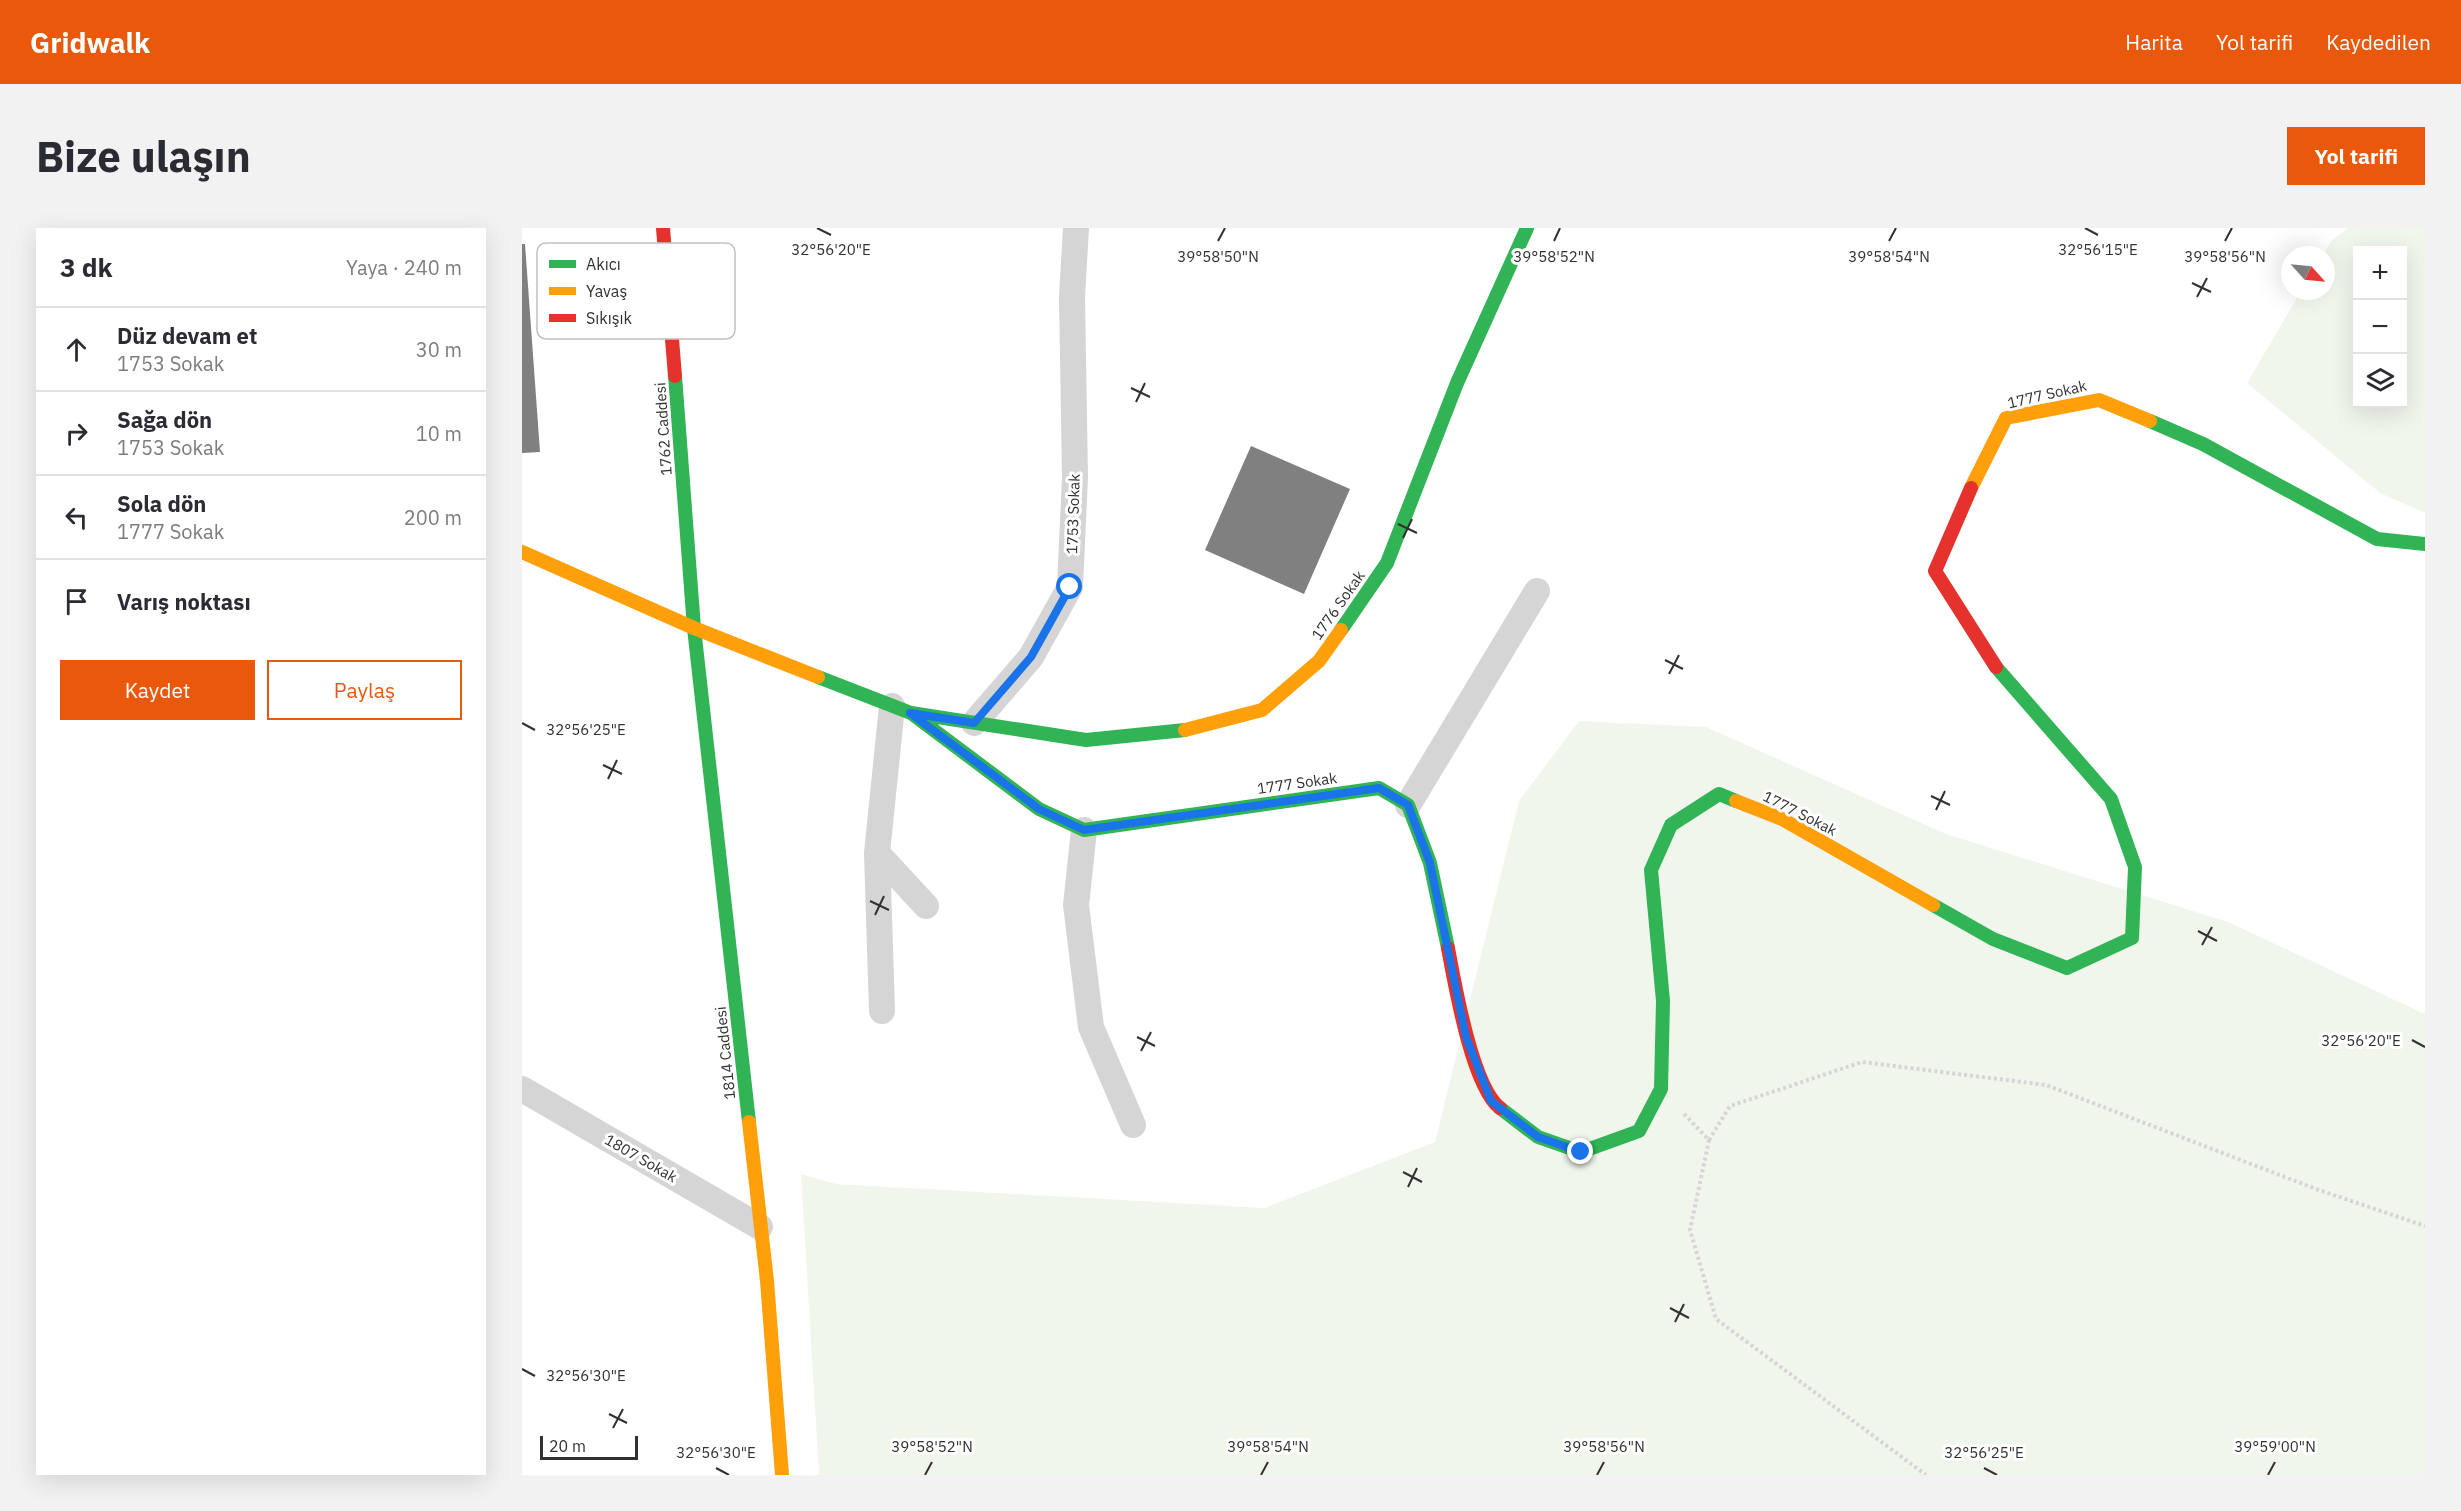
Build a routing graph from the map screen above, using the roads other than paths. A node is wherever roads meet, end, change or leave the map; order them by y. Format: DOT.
graph roads {
  1 [pos="663,228"];
  2 [pos="1076,228"];
  3 [pos="1527,228"];
  4 [pos="665,243"];
  5 [pos="673,339"];
  6 [pos="2425,544"];
  7 [pos="522,552"];
  8 [pos="1537,591"];
  9 [pos="694,628"];
  10 [pos="901,710"];
  11 [pos="974,723"];
  12 [pos="1408,805"];
  13 [pos="1084,830"];
  14 [pos="877,853"];
  15 [pos="926,906"];
  16 [pos="882,1011"];
  17 [pos="522,1089"];
  18 [pos="1133,1125"];
  19 [pos="760,1227"];
  20 [pos="782,1475"];
  1 -- 4 [label="street, 1762 Caddesi"];
  2 -- 11 [label="street, 1753 Sokak"];
  3 -- 11 [label="street, 1776 Sokak"];
  5 -- 9 [label="street, 1762 Caddesi"];
  6 -- 12 [label="street, 1777 Sokak"];
  7 -- 9 [label="street"];
  8 -- 12 [label="street"];
  9 -- 10 [label="street"];
  9 -- 19 [label="street, 1814 Caddesi"];
  10 -- 11 [label="street"];
  10 -- 13 [label="street"];
  10 -- 14 [label="street"];
  12 -- 13 [label="street, 1777 Sokak"];
  13 -- 18 [label="street"];
  14 -- 15 [label="street"];
  14 -- 16 [label="street"];
  17 -- 19 [label="street, 1807 Sokak"];
  19 -- 20 [label="street, 1814 Caddesi"];
}
